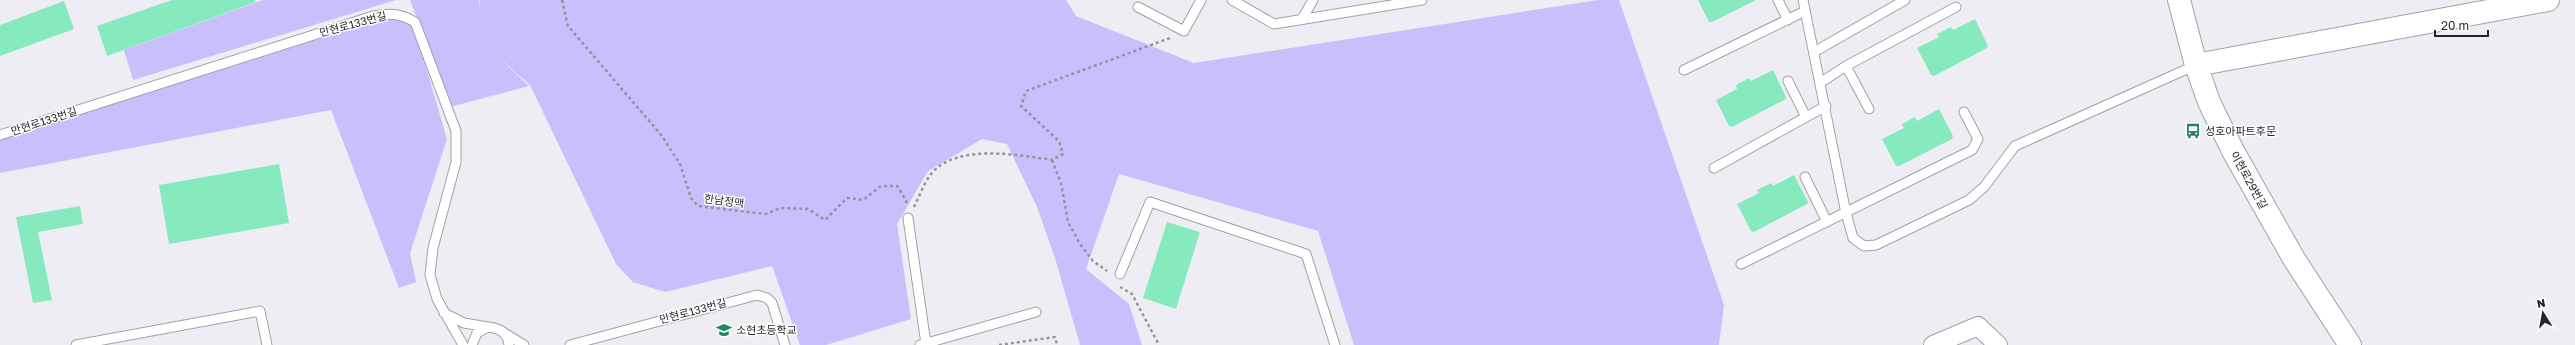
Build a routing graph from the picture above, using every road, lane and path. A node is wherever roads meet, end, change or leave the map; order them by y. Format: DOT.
graph roads {
  1 [pos="562,0"];
  2 [pos="1201,0"];
  3 [pos="1232,0"];
  4 [pos="1312,0"];
  5 [pos="1422,0"];
  6 [pos="1778,0"];
  7 [pos="1803,0"];
  8 [pos="1905,0"];
  9 [pos="2179,0"];
  10 [pos="2548,0"];
  11 [pos="1138,7"];
  12 [pos="1956,7"];
  13 [pos="1805,11"];
  14 [pos="1302,19"];
  15 [pos="1788,20"];
  16 [pos="1184,31"];
  17 [pos="1814,52"];
  18 [pos="2196,65"];
  19 [pos="1846,66"];
  20 [pos="1684,70"];
  21 [pos="1788,82"];
  22 [pos="1820,83"];
  23 [pos="1826,106"];
  24 [pos="1869,109"];
  25 [pos="1964,112"];
  26 [pos="1806,117"];
  27 [pos="0,135"];
  28 [pos="1052,160"];
  29 [pos="1714,168"];
  30 [pos="1805,178"];
  31 [pos="1846,213"];
  32 [pos="908,218"];
  33 [pos="1827,222"];
  34 [pos="1741,264"];
  35 [pos="1108,274"];
  36 [pos="1120,274"];
  37 [pos="1114,283"];
  38 [pos="1036,312"];
  39 [pos="444,313"];
  40 [pos="488,327"];
  41 [pos="506,334"];
  42 [pos="923,344"];
  43 [pos="76,345"];
  44 [pos="267,345"];
  45 [pos="463,345"];
  46 [pos="472,345"];
  47 [pos="509,345"];
  48 [pos="524,345"];
  49 [pos="570,345"];
  50 [pos="785,345"];
  51 [pos="999,345"];
  52 [pos="1057,345"];
  53 [pos="1159,345"];
  54 [pos="1335,345"];
  55 [pos="1933,345"];
  56 [pos="1998,345"];
  57 [pos="2350,345"];
  1 -- 32 [label="path, 한남정맥"];
  2 -- 16 [label="lane"];
  3 -- 14 [label="lane"];
  4 -- 14 [label="lane"];
  5 -- 14 [label="lane"];
  6 -- 15 [label="lane"];
  7 -- 13 [label="lane"];
  8 -- 17 [label="lane"];
  9 -- 18 [label="street, 이현로29번길"];
  10 -- 18 [label="street"];
  11 -- 16 [label="lane"];
  12 -- 19 [label="lane"];
  13 -- 15 [label="lane"];
  13 -- 17 [label="lane"];
  15 -- 20 [label="lane"];
  16 -- 28 [label="path"];
  17 -- 22 [label="lane"];
  18 -- 31 [label="lane"];
  18 -- 57 [label="street, 이현로29번길"];
  19 -- 22 [label="lane"];
  19 -- 24 [label="lane"];
  21 -- 26 [label="lane"];
  22 -- 23 [label="lane"];
  23 -- 26 [label="lane"];
  23 -- 31 [label="lane"];
  25 -- 31 [label="lane"];
  26 -- 29 [label="lane"];
  27 -- 39 [label="lane, 만현로133번길"];
  28 -- 32 [label="path"];
  28 -- 35 [label="path"];
  30 -- 33 [label="lane"];
  31 -- 33 [label="lane"];
  32 -- 42 [label="lane"];
  33 -- 34 [label="lane"];
  36 -- 54 [label="lane"];
  37 -- 53 [label="path"];
  38 -- 42 [label="lane"];
  39 -- 40 [label="lane"];
  39 -- 45 [label="lane, 만현로133번길"];
  40 -- 41 [label="lane"];
  40 -- 46 [label="lane"];
  41 -- 47 [label="lane"];
  41 -- 48 [label="lane"];
  43 -- 44 [label="lane"];
  49 -- 50 [label="lane, 만현로133번길"];
  51 -- 52 [label="path"];
  55 -- 56 [label="street"];
}
